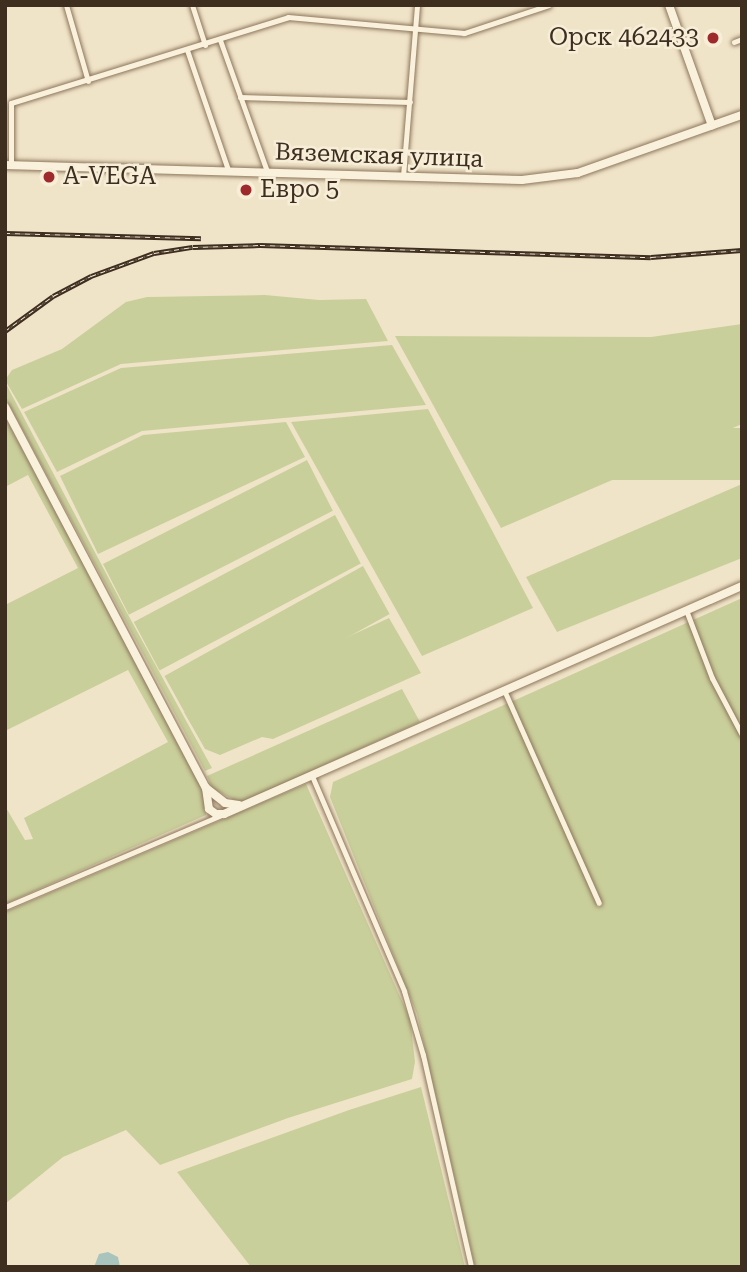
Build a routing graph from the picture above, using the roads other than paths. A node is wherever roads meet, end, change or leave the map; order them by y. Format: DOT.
graph roads {
  1 [pos="66,5"];
  2 [pos="192,5"];
  3 [pos="417,5"];
  4 [pos="549,5"];
  5 [pos="669,5"];
  6 [pos="416,27"];
  7 [pos="742,39"];
  8 [pos="220,40"];
  9 [pos="734,42"];
  10 [pos="205,45"];
  11 [pos="187,50"];
  12 [pos="88,81"];
  13 [pos="5,97"];
  14 [pos="240,97"];
  15 [pos="410,102"];
  16 [pos="11,103"];
  17 [pos="742,115"];
  18 [pos="712,126"];
  19 [pos="8,165"];
  20 [pos="228,170"];
  21 [pos="267,171"];
  22 [pos="403,176"];
  23 [pos="5,407"];
  24 [pos="742,586"];
  25 [pos="686,610"];
  26 [pos="504,690"];
  27 [pos="742,735"];
  28 [pos="312,776"];
  29 [pos="206,788"];
  30 [pos="246,804"];
  31 [pos="224,814"];
  32 [pos="599,903"];
  33 [pos="5,907"];
  34 [pos="471,1267"];
  1 -- 12 [label="street"];
  2 -- 10 [label="street"];
  3 -- 6 [label="street"];
  4 -- 6 [label="street"];
  5 -- 18 [label="main road"];
  6 -- 8 [label="street"];
  6 -- 15 [label="street"];
  7 -- 9 [label="street"];
  8 -- 10 [label="street"];
  8 -- 14 [label="street"];
  10 -- 11 [label="street"];
  11 -- 12 [label="street"];
  11 -- 20 [label="street"];
  12 -- 16 [label="street"];
  13 -- 16 [label="street"];
  14 -- 15 [label="street"];
  14 -- 21 [label="street"];
  15 -- 22 [label="street"];
  16 -- 19 [label="street"];
  17 -- 18 [label="main road, Вяземская улица"];
  18 -- 22 [label="main road, Вяземская улица"];
  19 -- 20 [label="main road, Вяземская улица"];
  20 -- 21 [label="main road, Вяземская улица"];
  21 -- 22 [label="main road, Вяземская улица"];
  23 -- 29 [label="main road"];
  24 -- 25 [label="main road"];
  25 -- 26 [label="main road"];
  25 -- 27 [label="street"];
  26 -- 28 [label="main road"];
  26 -- 32 [label="street"];
  28 -- 30 [label="main road"];
  28 -- 34 [label="street"];
  29 -- 30 [label="main road"];
  29 -- 31 [label="main road"];
  30 -- 31 [label="main road"];
  31 -- 33 [label="street"];
}
